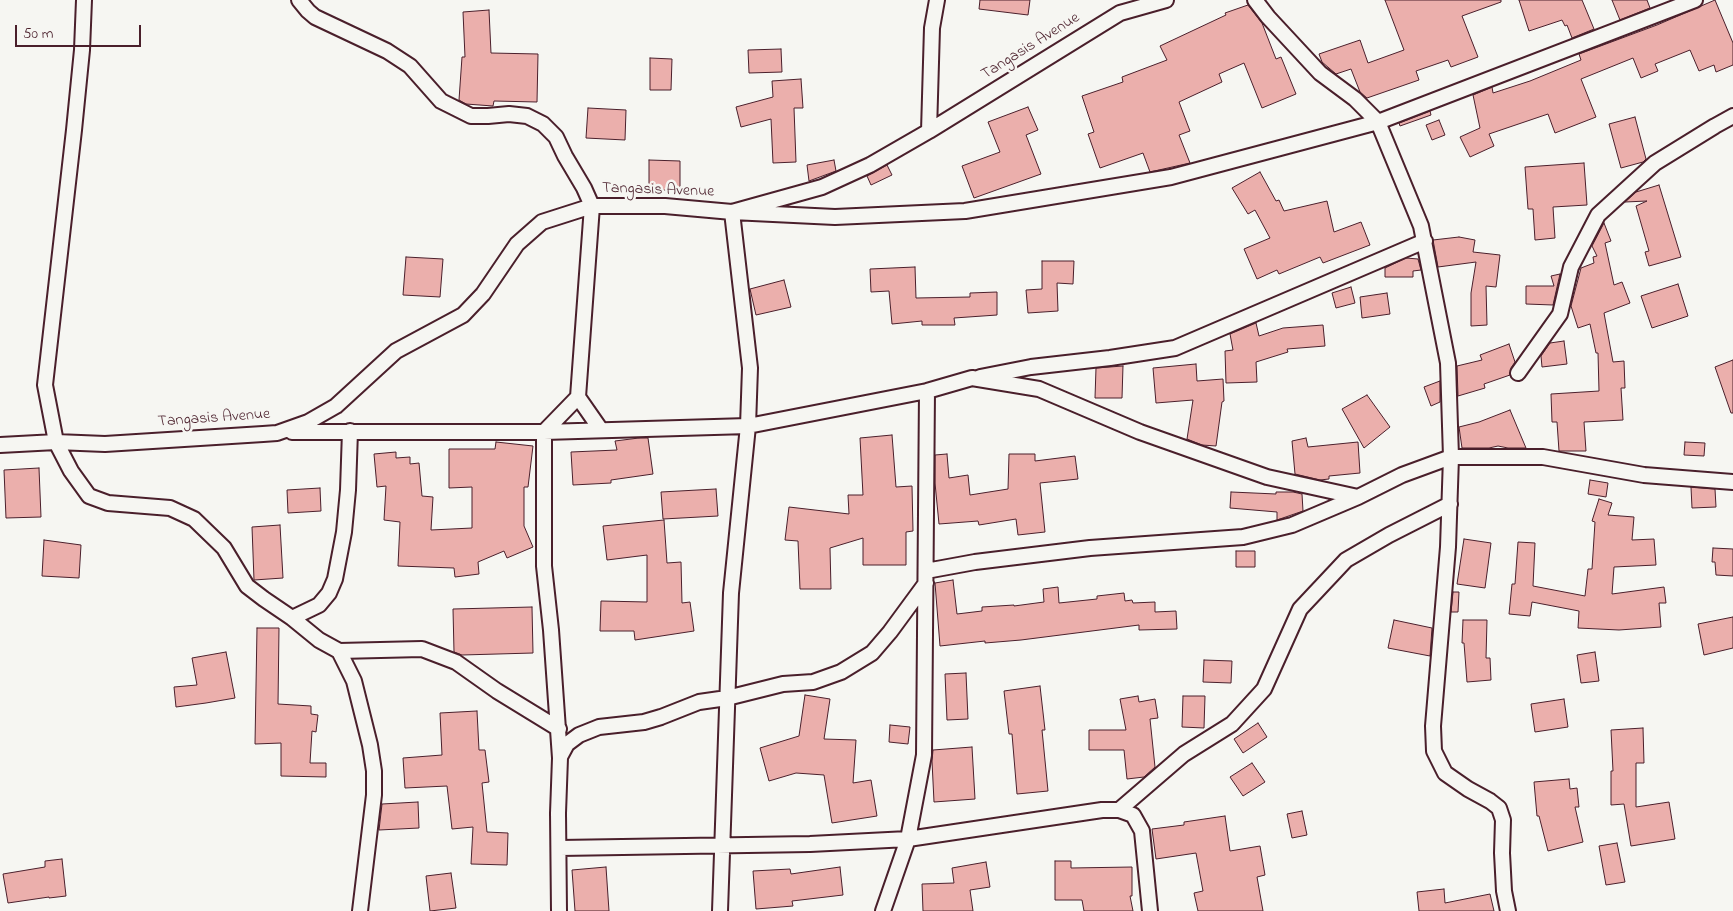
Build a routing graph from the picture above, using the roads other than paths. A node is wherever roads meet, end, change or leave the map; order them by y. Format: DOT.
graph roads {
  1 [pos="84,0"];
  2 [pos="299,0"];
  3 [pos="937,0"];
  4 [pos="1166,0"];
  5 [pos="1255,0"];
  6 [pos="1695,0"];
  7 [pos="1733,116"];
  8 [pos="1378,122"];
  9 [pos="929,131"];
  10 [pos="592,206"];
  11 [pos="732,212"];
  12 [pos="1425,241"];
  13 [pos="1518,372"];
  14 [pos="972,378"];
  15 [pos="928,391"];
  16 [pos="578,396"];
  17 [pos="748,426"];
  18 [pos="601,430"];
  19 [pos="350,431"];
  20 [pos="544,432"];
  21 [pos="276,433"];
  22 [pos="56,442"];
  23 [pos="0,445"];
  24 [pos="1452,457"];
  25 [pos="1733,482"];
  26 [pos="1358,497"];
  27 [pos="1450,504"];
  28 [pos="926,577"];
  29 [pos="292,618"];
  30 [pos="340,651"];
  31 [pos="727,698"];
  32 [pos="559,729"];
  33 [pos="560,758"];
  34 [pos="1119,810"];
  35 [pos="908,839"];
  36 [pos="721,846"];
  37 [pos="560,848"];
  38 [pos="360,911"];
  39 [pos="559,911"];
  40 [pos="720,911"];
  41 [pos="883,911"];
  42 [pos="1150,911"];
  43 [pos="1508,911"];
  1 -- 22 [label="street"];
  2 -- 10 [label="street"];
  3 -- 9 [label="street"];
  4 -- 9 [label="street, Tangasis Avenue"];
  5 -- 8 [label="street"];
  6 -- 8 [label="street"];
  7 -- 13 [label="street"];
  8 -- 11 [label="street"];
  8 -- 12 [label="street"];
  9 -- 11 [label="street, Tangasis Avenue"];
  10 -- 11 [label="street, Tangasis Avenue"];
  10 -- 16 [label="street"];
  10 -- 21 [label="street, Tangasis Avenue"];
  11 -- 17 [label="street"];
  12 -- 14 [label="street"];
  12 -- 24 [label="street"];
  14 -- 15 [label="street"];
  14 -- 26 [label="street"];
  15 -- 17 [label="street"];
  15 -- 28 [label="street"];
  16 -- 18 [label="street"];
  16 -- 20 [label="street"];
  17 -- 18 [label="street"];
  17 -- 31 [label="street"];
  18 -- 20 [label="street"];
  19 -- 20 [label="street"];
  19 -- 21 [label="street"];
  19 -- 29 [label="street"];
  20 -- 32 [label="street"];
  21 -- 22 [label="street, Tangasis Avenue"];
  22 -- 23 [label="street, Tangasis Avenue"];
  22 -- 29 [label="street"];
  24 -- 25 [label="street"];
  24 -- 26 [label="street"];
  24 -- 27 [label="street"];
  26 -- 28 [label="street"];
  27 -- 34 [label="street"];
  27 -- 43 [label="street"];
  28 -- 31 [label="street"];
  28 -- 35 [label="street"];
  29 -- 30 [label="street"];
  30 -- 32 [label="street"];
  30 -- 38 [label="street"];
  31 -- 33 [label="street"];
  31 -- 36 [label="street"];
  32 -- 33 [label="street"];
  33 -- 37 [label="street"];
  34 -- 35 [label="street"];
  34 -- 42 [label="street"];
  35 -- 36 [label="street"];
  35 -- 41 [label="street"];
  36 -- 37 [label="street"];
  36 -- 40 [label="street"];
  37 -- 39 [label="street"];
}
